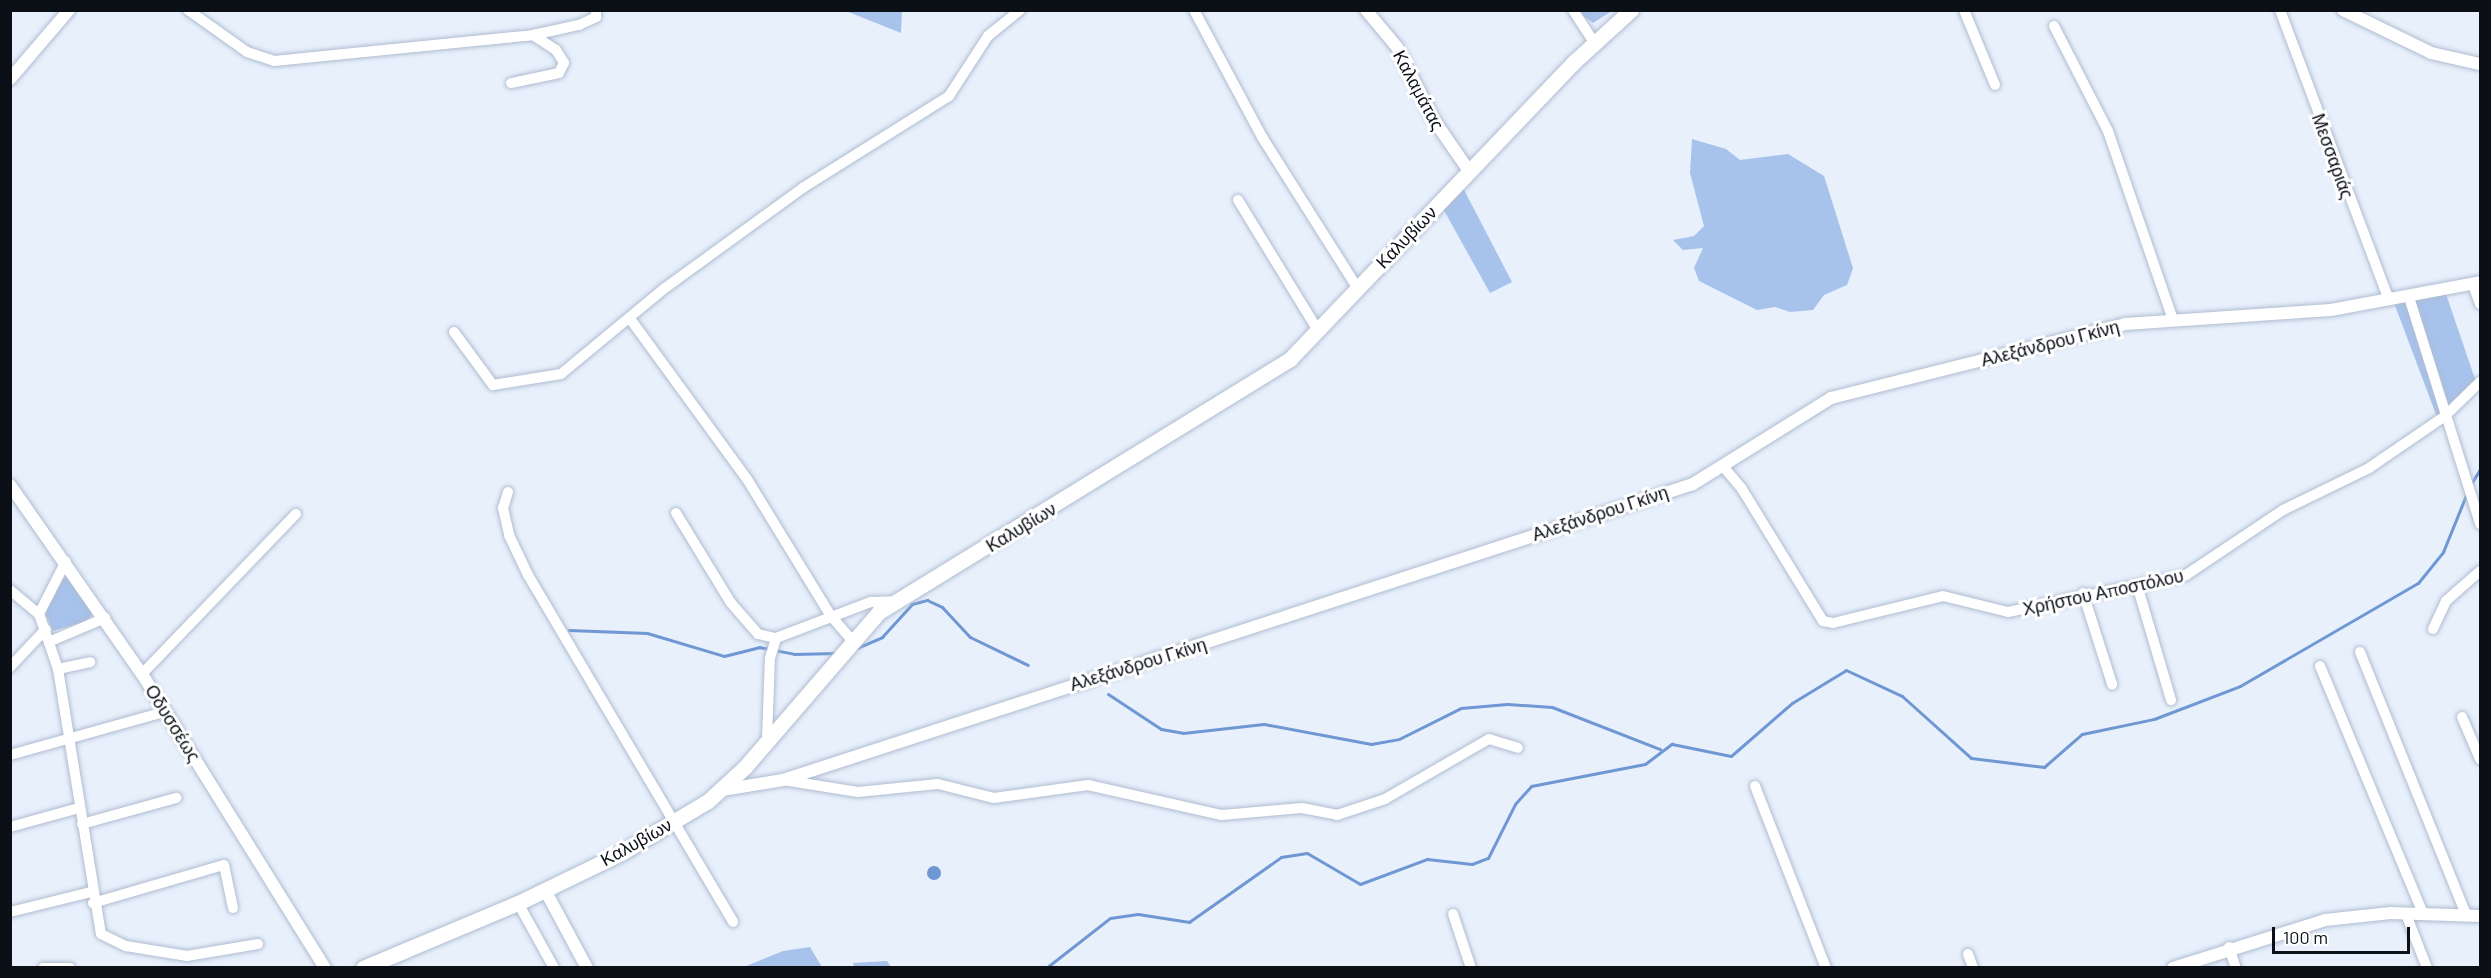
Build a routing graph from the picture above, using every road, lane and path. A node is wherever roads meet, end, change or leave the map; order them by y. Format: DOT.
graph roads {
  1 [pos="69,10"];
  2 [pos="188,10"];
  3 [pos="596,10"];
  4 [pos="1020,10"];
  5 [pos="1194,10"];
  6 [pos="1366,10"];
  7 [pos="1573,10"];
  8 [pos="1631,10"];
  9 [pos="1964,10"];
  10 [pos="2280,10"];
  11 [pos="2343,10"];
  12 [pos="2054,26"];
  13 [pos="533,35"];
  14 [pos="1594,44"];
  15 [pos="2481,64"];
  16 [pos="10,79"];
  17 [pos="511,83"];
  18 [pos="1995,85"];
  19 [pos="1469,171"];
  20 [pos="1238,200"];
  21 [pos="2477,283"];
  22 [pos="1358,289"];
  23 [pos="2409,297"];
  24 [pos="2389,300"];
  25 [pos="2481,303"];
  26 [pos="631,320"];
  27 [pos="2173,320"];
  28 [pos="454,332"];
  29 [pos="1319,332"];
  30 [pos="2481,382"];
  31 [pos="2445,416"];
  32 [pos="1722,465"];
  33 [pos="10,485"];
  34 [pos="507,492"];
  35 [pos="676,513"];
  36 [pos="296,514"];
  37 [pos="2481,524"];
  38 [pos="66,561"];
  39 [pos="2481,571"];
  40 [pos="2137,585"];
  41 [pos="10,590"];
  42 [pos="2083,593"];
  43 [pos="894,601"];
  44 [pos="39,614"];
  45 [pos="831,616"];
  46 [pos="105,618"];
  47 [pos="46,629"];
  48 [pos="2433,629"];
  49 [pos="51,641"];
  50 [pos="775,641"];
  51 [pos="848,642"];
  52 [pos="2360,652"];
  53 [pos="90,662"];
  54 [pos="2320,666"];
  55 [pos="10,667"];
  56 [pos="58,669"];
  57 [pos="142,674"];
  58 [pos="2112,684"];
  59 [pos="2171,700"];
  60 [pos="164,712"];
  61 [pos="2462,717"];
  62 [pos="68,738"];
  63 [pos="767,739"];
  64 [pos="1518,748"];
  65 [pos="10,755"];
  66 [pos="2481,759"];
  67 [pos="783,780"];
  68 [pos="1755,786"];
  69 [pos="722,790"];
  70 [pos="176,798"];
  71 [pos="79,808"];
  72 [pos="673,822"];
  73 [pos="82,824"];
  74 [pos="10,827"];
  75 [pos="545,890"];
  76 [pos="92,897"];
  77 [pos="518,903"];
  78 [pos="233,908"];
  79 [pos="10,912"];
  80 [pos="2406,914"];
  81 [pos="2423,914"];
  82 [pos="1453,915"];
  83 [pos="2466,915"];
  84 [pos="2481,916"];
  85 [pos="734,922"];
  86 [pos="258,944"];
  87 [pos="2229,947"];
  88 [pos="1968,954"];
  89 [pos="43,968"];
  90 [pos="70,968"];
  91 [pos="326,968"];
  92 [pos="363,968"];
  93 [pos="554,968"];
  94 [pos="586,968"];
  95 [pos="1471,968"];
  96 [pos="1826,968"];
  97 [pos="1973,968"];
  98 [pos="2173,968"];
  99 [pos="2236,968"];
  100 [pos="2427,968"];
  1 -- 16 [label="street"];
  2 -- 13 [label="street"];
  3 -- 13 [label="street"];
  4 -- 26 [label="street"];
  5 -- 22 [label="street"];
  6 -- 19 [label="street, Καλαμάτας"];
  7 -- 14 [label="street"];
  8 -- 14 [label="main road, Καλυβίων"];
  9 -- 18 [label="street"];
  10 -- 24 [label="street, Μεσσαριάς"];
  11 -- 15 [label="street"];
  12 -- 27 [label="street"];
  13 -- 17 [label="street"];
  14 -- 19 [label="main road, Καλυβίων"];
  19 -- 22 [label="main road, Καλυβίων"];
  20 -- 29 [label="street"];
  21 -- 23 [label="street, Αλεξάνδρου Γκίνη"];
  21 -- 25 [label="street"];
  22 -- 29 [label="main road, Καλυβίων"];
  23 -- 24 [label="street, Αλεξάνδρου Γκίνη"];
  23 -- 31 [label="street"];
  24 -- 27 [label="street, Αλεξάνδρου Γκίνη"];
  26 -- 28 [label="street"];
  26 -- 45 [label="street"];
  27 -- 32 [label="street, Αλεξάνδρου Γκίνη"];
  29 -- 43 [label="main road, Καλυβίων"];
  30 -- 31 [label="street, Χρήστου Αποστόλου"];
  31 -- 37 [label="street"];
  31 -- 40 [label="street, Χρήστου Αποστόλου"];
  32 -- 42 [label="street, Χρήστου Αποστόλου"];
  32 -- 67 [label="street, Αλεξάνδρου Γκίνη"];
  33 -- 38 [label="street, Οδυσσέως"];
  34 -- 72 [label="street"];
  35 -- 50 [label="street"];
  36 -- 57 [label="street"];
  38 -- 44 [label="street"];
  38 -- 46 [label="street, Οδυσσέως"];
  39 -- 48 [label="street"];
  40 -- 42 [label="street, Χρήστου Αποστόλου"];
  40 -- 59 [label="street"];
  41 -- 44 [label="street"];
  42 -- 58 [label="street"];
  43 -- 45 [label="street"];
  43 -- 51 [label="main road, Καλυβίων"];
  44 -- 47 [label="street"];
  45 -- 50 [label="street"];
  45 -- 51 [label="street"];
  46 -- 49 [label="street"];
  46 -- 57 [label="street, Οδυσσέως"];
  47 -- 49 [label="street"];
  47 -- 55 [label="street"];
  49 -- 56 [label="street"];
  50 -- 63 [label="street"];
  51 -- 63 [label="main road, Καλυβίων"];
  52 -- 83 [label="street"];
  53 -- 56 [label="street"];
  54 -- 81 [label="street"];
  56 -- 62 [label="street"];
  57 -- 60 [label="street, Οδυσσέως"];
  60 -- 62 [label="street"];
  60 -- 91 [label="street, Οδυσσέως"];
  61 -- 66 [label="street"];
  62 -- 65 [label="street"];
  62 -- 71 [label="street"];
  63 -- 69 [label="main road, Καλυβίων"];
  64 -- 67 [label="street"];
  67 -- 69 [label="street, Αλεξάνδρου Γκίνη"];
  68 -- 96 [label="street"];
  69 -- 72 [label="main road, Καλυβίων"];
  70 -- 73 [label="street"];
  71 -- 73 [label="street"];
  71 -- 74 [label="street"];
  72 -- 75 [label="main road, Καλυβίων"];
  72 -- 85 [label="street"];
  73 -- 76 [label="street"];
  75 -- 77 [label="main road, Καλυβίων"];
  75 -- 94 [label="street"];
  76 -- 78 [label="street"];
  76 -- 79 [label="street"];
  76 -- 86 [label="street"];
  77 -- 92 [label="main road, Καλυβίων"];
  77 -- 93 [label="street"];
  80 -- 81 [label="street"];
  80 -- 87 [label="street"];
  80 -- 100 [label="street"];
  81 -- 83 [label="street"];
  82 -- 95 [label="street"];
  83 -- 84 [label="street"];
  87 -- 98 [label="street"];
  87 -- 99 [label="street"];
  88 -- 97 [label="street"];
  89 -- 90 [label="street"];
}
